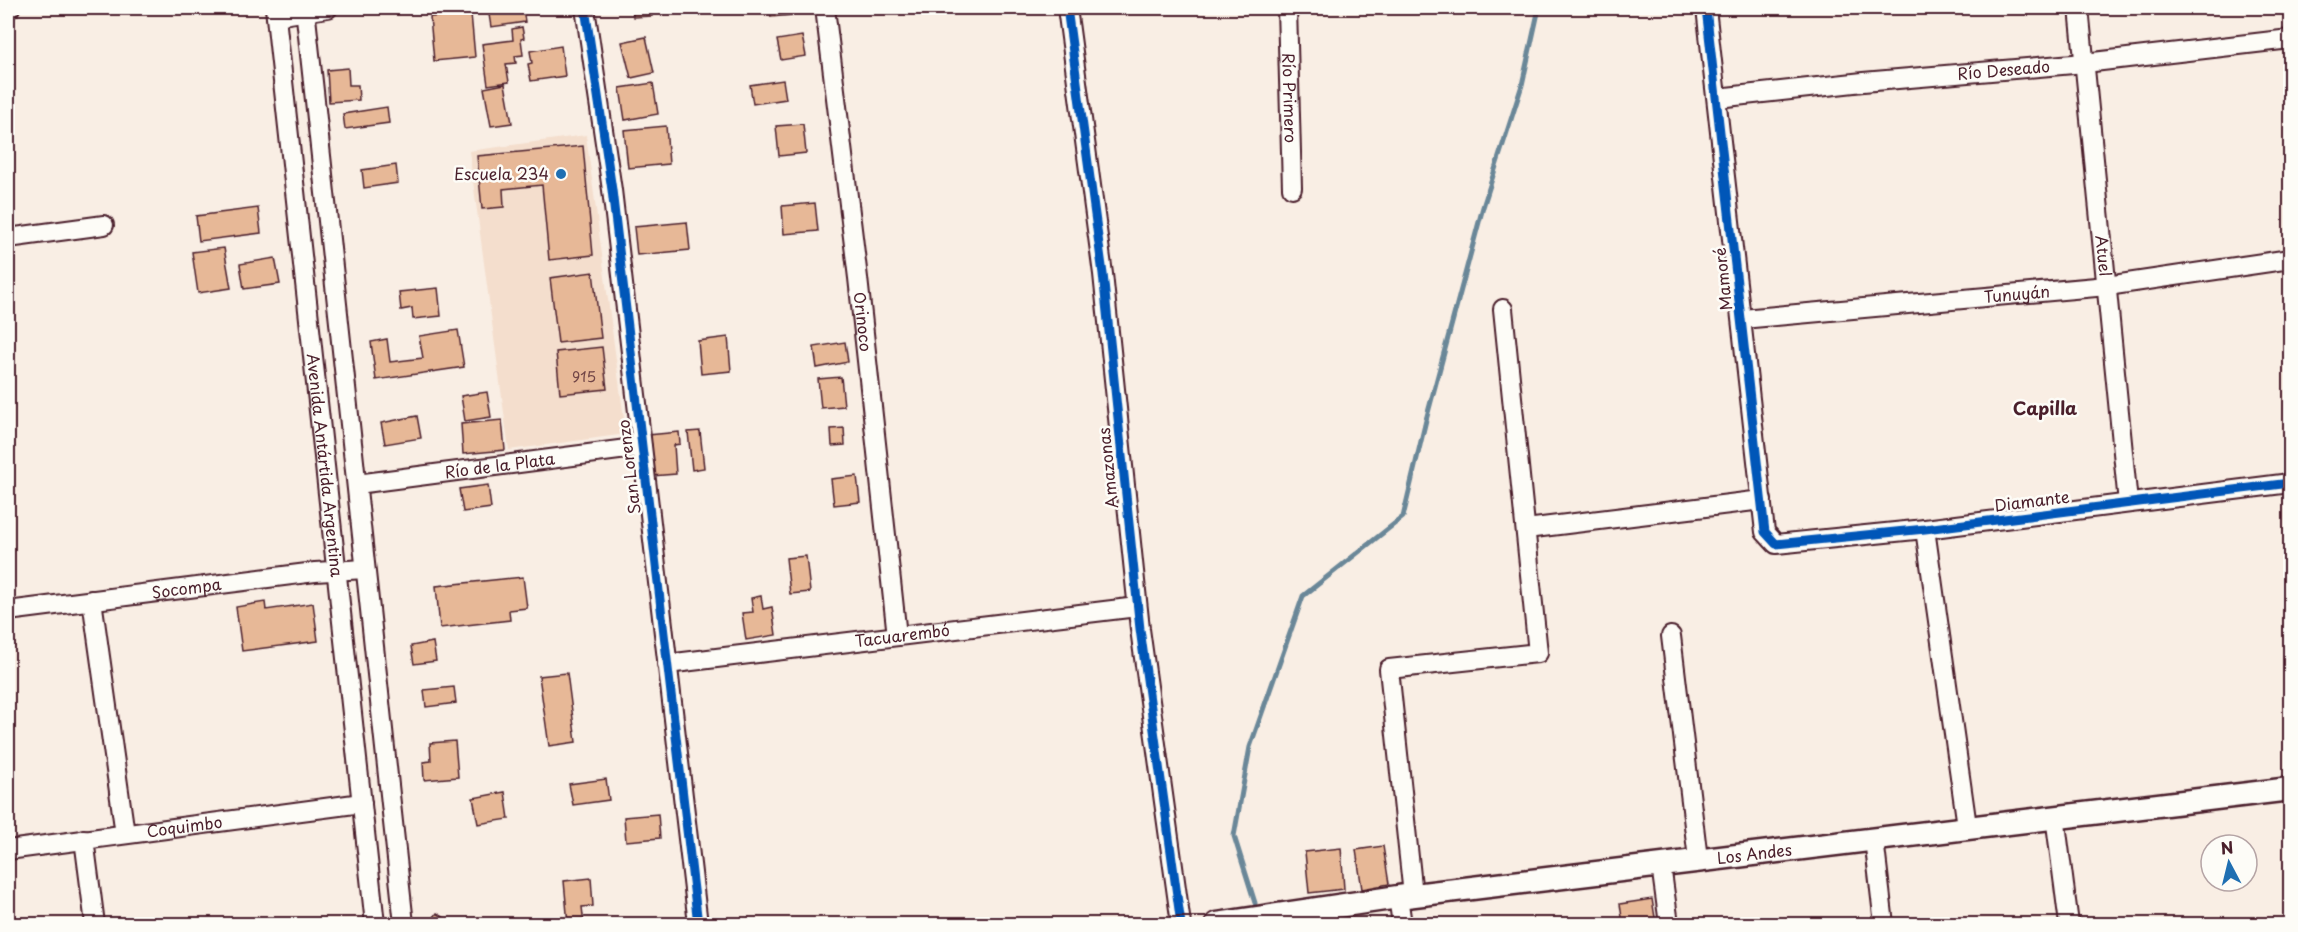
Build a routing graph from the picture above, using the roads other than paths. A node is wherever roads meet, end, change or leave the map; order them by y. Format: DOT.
graph roads {
  1 [pos="328,8"];
  2 [pos="585,8"];
  3 [pos="825,8"];
  4 [pos="1067,8"];
  5 [pos="1287,8"];
  6 [pos="1706,8"];
  7 [pos="2079,8"];
  8 [pos="305,9"];
  9 [pos="276,12"];
  10 [pos="2290,39"];
  11 [pos="2085,63"];
  12 [pos="1718,98"];
  13 [pos="1292,188"];
  14 [pos="104,225"];
  15 [pos="8,238"];
  16 [pos="2290,259"];
  17 [pos="2108,286"];
  18 [pos="1503,309"];
  19 [pos="1742,319"];
  20 [pos="642,447"];
  21 [pos="2290,483"];
  22 [pos="357,484"];
  23 [pos="1762,500"];
  24 [pos="2128,503"];
  25 [pos="1526,529"];
  26 [pos="1925,529"];
  27 [pos="1776,544"];
  28 [pos="365,569"];
  29 [pos="337,571"];
  30 [pos="92,600"];
  31 [pos="1137,607"];
  32 [pos="8,611"];
  33 [pos="897,636"];
  34 [pos="1671,636"];
  35 [pos="667,664"];
  36 [pos="2290,789"];
  37 [pos="362,803"];
  38 [pos="2055,816"];
  39 [pos="1967,826"];
  40 [pos="125,834"];
  41 [pos="84,839"];
  42 [pos="1874,839"];
  43 [pos="8,850"];
  44 [pos="1698,860"];
  45 [pos="1661,865"];
  46 [pos="1406,896"];
  47 [pos="95,924"];
  48 [pos="375,924"];
  49 [pos="404,924"];
  50 [pos="698,924"];
  51 [pos="1181,924"];
  52 [pos="1217,924"];
  53 [pos="1402,924"];
  54 [pos="1669,924"];
  55 [pos="1884,924"];
  56 [pos="2069,924"];
  1 -- 8 [label="street"];
  2 -- 20 [label="street, San Lorenzo"];
  3 -- 33 [label="street, Orinoco"];
  4 -- 31 [label="street, Amazonas"];
  5 -- 13 [label="street, Río Primero"];
  6 -- 12 [label="street, Mamoré"];
  7 -- 11 [label="street, Atuel"];
  8 -- 9 [label="street"];
  8 -- 22 [label="street, Avenida Antártida Argentina"];
  9 -- 29 [label="street, Avenida Antártida Argentina"];
  10 -- 11 [label="street, Río Deseado"];
  11 -- 12 [label="street, Río Deseado"];
  11 -- 17 [label="street, Atuel"];
  12 -- 19 [label="street, Mamoré"];
  14 -- 15 [label="street"];
  16 -- 17 [label="street, Tunuyán"];
  17 -- 19 [label="street, Tunuyán"];
  17 -- 24 [label="street, Atuel"];
  18 -- 25 [label="street"];
  19 -- 23 [label="street, Mamoré"];
  20 -- 22 [label="street, Río de la Plata"];
  20 -- 35 [label="street, San Lorenzo"];
  21 -- 24 [label="street, Diamante"];
  22 -- 28 [label="street, Avenida Antártida Argentina"];
  23 -- 25 [label="street"];
  23 -- 27 [label="street, Mamoré"];
  24 -- 26 [label="street, Diamante"];
  25 -- 46 [label="street"];
  26 -- 27 [label="street, Diamante"];
  26 -- 39 [label="street"];
  28 -- 29 [label="street, Socompa"];
  28 -- 49 [label="street, Avenida Antártida Argentina"];
  29 -- 30 [label="street, Socompa"];
  29 -- 37 [label="street, Avenida Antártida Argentina"];
  30 -- 32 [label="street, Socompa"];
  30 -- 40 [label="street"];
  31 -- 33 [label="street, Tacuarembó"];
  31 -- 51 [label="street, Amazonas"];
  33 -- 35 [label="street, Tacuarembó"];
  34 -- 44 [label="street"];
  35 -- 50 [label="street, San Lorenzo"];
  36 -- 38 [label="main road, Los Andes"];
  37 -- 40 [label="street, Coquimbo"];
  37 -- 48 [label="street, Avenida Antártida Argentina"];
  38 -- 39 [label="main road, Los Andes"];
  38 -- 56 [label="street"];
  39 -- 42 [label="main road, Los Andes"];
  40 -- 41 [label="street, Coquimbo"];
  41 -- 43 [label="street, Coquimbo"];
  41 -- 47 [label="street"];
  42 -- 44 [label="main road, Los Andes"];
  42 -- 55 [label="street"];
  44 -- 45 [label="main road, Los Andes"];
  45 -- 46 [label="main road, Los Andes"];
  45 -- 54 [label="street"];
  46 -- 52 [label="main road, Los Andes"];
  46 -- 53 [label="street"];
}
